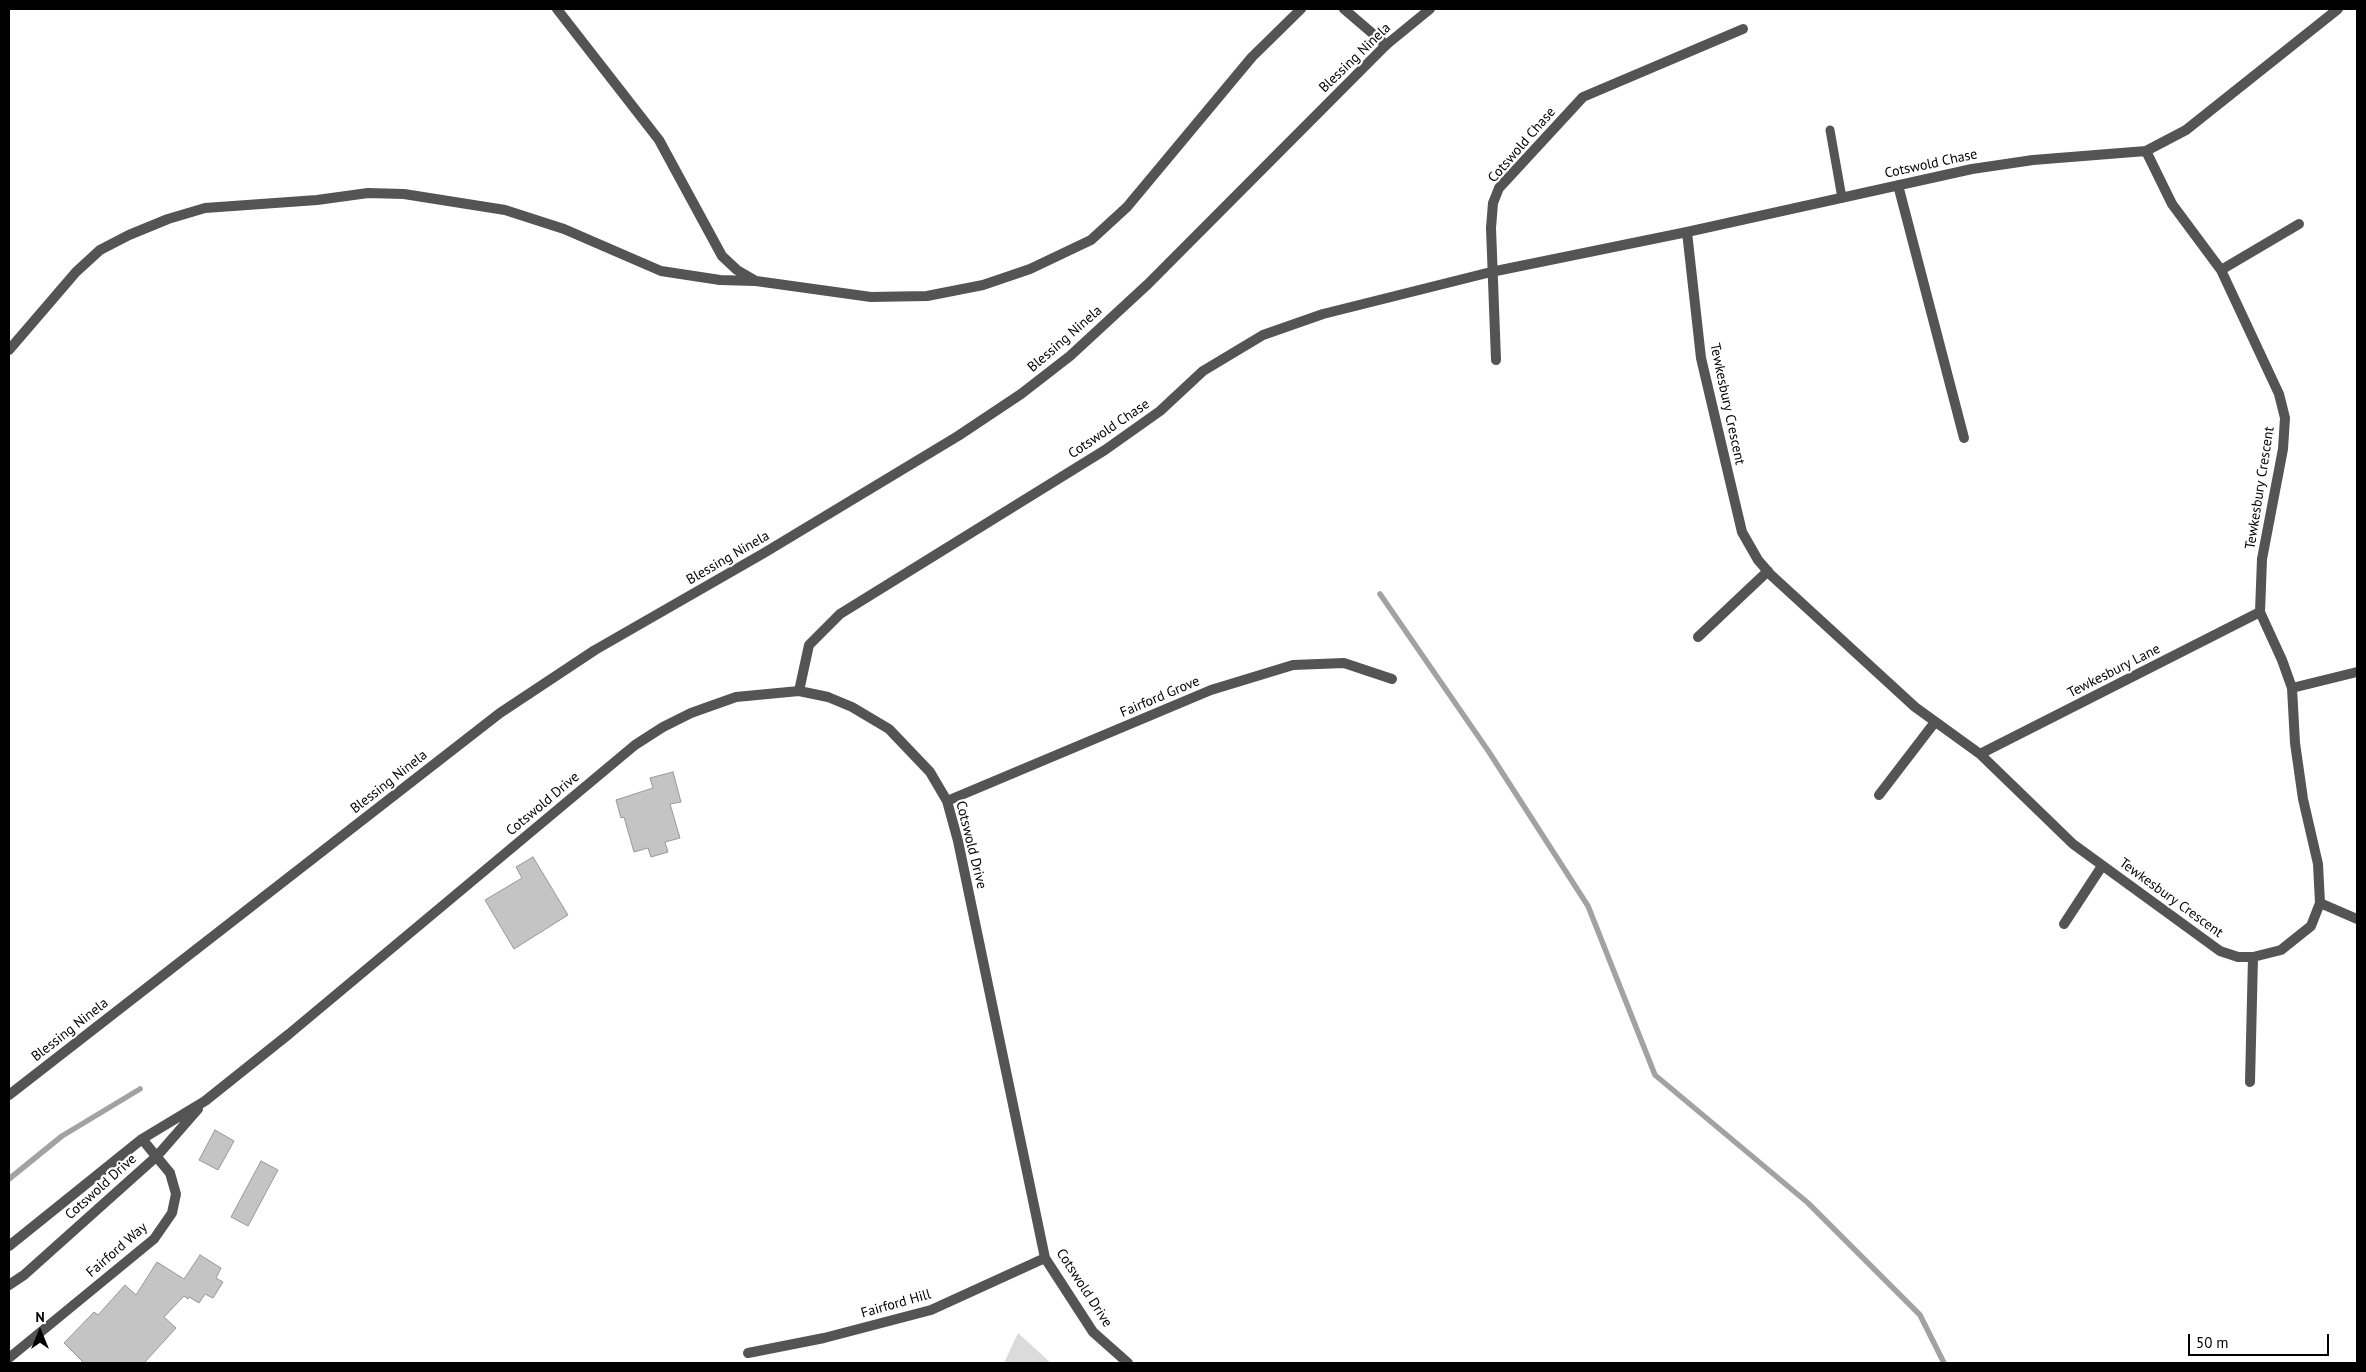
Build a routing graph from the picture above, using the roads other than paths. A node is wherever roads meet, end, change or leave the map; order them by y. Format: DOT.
graph roads {
  1 [pos="556,9"];
  2 [pos="1302,9"];
  3 [pos="1344,9"];
  4 [pos="1430,9"];
  5 [pos="2338,9"];
  6 [pos="1743,29"];
  7 [pos="1386,45"];
  8 [pos="1830,130"];
  9 [pos="2146,151"];
  10 [pos="1898,185"];
  11 [pos="1842,198"];
  12 [pos="2299,224"];
  13 [pos="1688,232"];
  14 [pos="2222,270"];
  15 [pos="1491,272"];
  16 [pos="756,281"];
  17 [pos="9,350"];
  18 [pos="1496,360"];
  19 [pos="1964,438"];
  20 [pos="1768,572"];
  21 [pos="2260,612"];
  22 [pos="1698,636"];
  23 [pos="2357,672"];
  24 [pos="1392,679"];
  25 [pos="2292,688"];
  26 [pos="799,690"];
  27 [pos="1935,722"];
  28 [pos="1980,754"];
  29 [pos="1879,795"];
  30 [pos="947,801"];
  31 [pos="2102,866"];
  32 [pos="2320,903"];
  33 [pos="2357,919"];
  34 [pos="2064,924"];
  35 [pos="2253,957"];
  36 [pos="2250,1082"];
  37 [pos="9,1095"];
  38 [pos="205,1101"];
  39 [pos="142,1139"];
  40 [pos="156,1156"];
  41 [pos="9,1246"];
  42 [pos="1045,1258"];
  43 [pos="9,1285"];
  44 [pos="748,1353"];
  45 [pos="9,1358"];
  46 [pos="1128,1363"];
  1 -- 16 [label="street"];
  2 -- 16 [label="street"];
  3 -- 7 [label="street"];
  4 -- 7 [label="street, Blessing Ninela"];
  5 -- 9 [label="street, Cotswold Chase"];
  6 -- 15 [label="street, Cotswold Chase"];
  7 -- 37 [label="street, Blessing Ninela"];
  8 -- 11 [label="lane"];
  9 -- 10 [label="street, Cotswold Chase"];
  9 -- 14 [label="street, Tewkesbury Crescent"];
  10 -- 11 [label="street, Cotswold Chase"];
  10 -- 19 [label="street"];
  11 -- 13 [label="street, Cotswold Chase"];
  12 -- 14 [label="street"];
  13 -- 15 [label="street, Cotswold Chase"];
  13 -- 20 [label="street, Tewkesbury Crescent"];
  14 -- 21 [label="street, Tewkesbury Crescent"];
  15 -- 18 [label="street, Cotswold Chase"];
  15 -- 26 [label="street, Cotswold Chase"];
  16 -- 17 [label="street"];
  20 -- 22 [label="street"];
  20 -- 27 [label="street, Tewkesbury Crescent"];
  21 -- 25 [label="street, Tewkesbury Crescent"];
  21 -- 28 [label="street, Tewkesbury Lane"];
  23 -- 25 [label="street"];
  24 -- 30 [label="street, Fairford Grove"];
  25 -- 32 [label="street, Tewkesbury Crescent"];
  26 -- 30 [label="street, Cotswold Drive"];
  26 -- 38 [label="street, Cotswold Drive"];
  27 -- 28 [label="street, Tewkesbury Crescent"];
  27 -- 29 [label="street"];
  28 -- 31 [label="street, Tewkesbury Crescent"];
  30 -- 42 [label="street, Cotswold Drive"];
  31 -- 34 [label="street, Tewkesbury Crescent"];
  31 -- 35 [label="street, Tewkesbury Crescent"];
  32 -- 33 [label="street"];
  32 -- 35 [label="street, Tewkesbury Crescent"];
  35 -- 36 [label="street"];
  38 -- 39 [label="street, Cotswold Drive"];
  38 -- 40 [label="street, Cotswold Drive"];
  39 -- 40 [label="street, Fairford Way"];
  39 -- 41 [label="street, Cotswold Drive"];
  40 -- 43 [label="street, Cotswold Drive"];
  40 -- 45 [label="street, Fairford Way"];
  42 -- 44 [label="street, Fairford Hill"];
  42 -- 46 [label="street, Cotswold Drive"];
}
